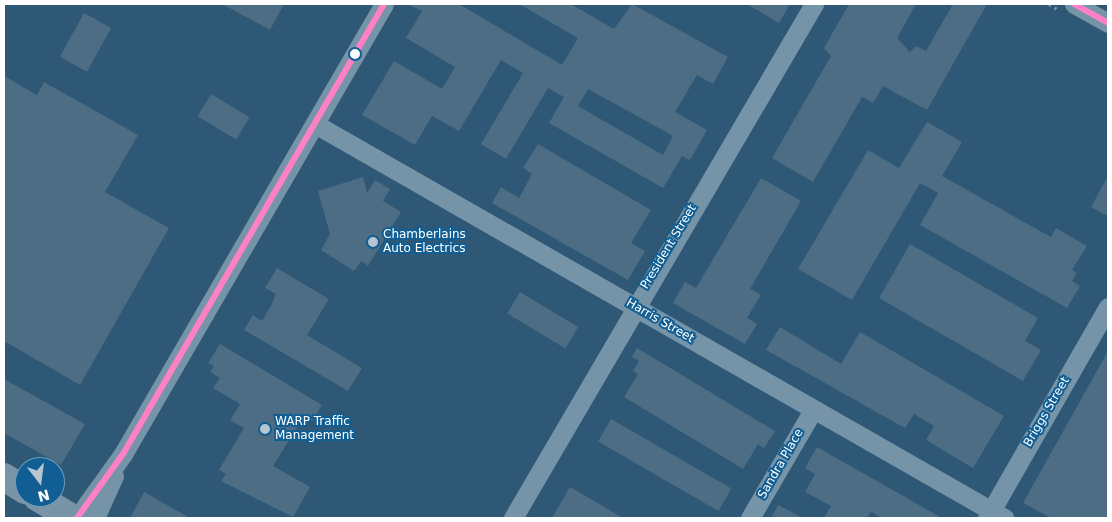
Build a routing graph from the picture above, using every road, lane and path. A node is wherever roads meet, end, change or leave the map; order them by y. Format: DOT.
graph roads {
  1 [pos="384,4"];
  2 [pos="814,4"];
  3 [pos="1074,4"];
  4 [pos="1108,23"];
  5 [pos="315,124"];
  6 [pos="634,306"];
  7 [pos="1108,307"];
  8 [pos="813,410"];
  9 [pos="123,454"];
  10 [pos="4,477"];
  11 [pos="15,484"];
  12 [pos="54,507"];
  13 [pos="994,516"];
  14 [pos="72,518"];
  15 [pos="77,518"];
  16 [pos="95,518"];
  17 [pos="513,518"];
  18 [pos="750,518"];
  1 -- 5 [label="street"];
  2 -- 6 [label="street, President Street"];
  3 -- 4 [label="street"];
  5 -- 6 [label="street, Harris Street"];
  5 -- 9 [label="street"];
  6 -- 8 [label="street, Harris Street"];
  6 -- 17 [label="street, President Street"];
  7 -- 13 [label="street, Briggs Street"];
  8 -- 13 [label="street, Harris Street"];
  8 -- 18 [label="street, Sandra Place"];
  9 -- 15 [label="street"];
  9 -- 16 [label="street"];
  10 -- 11 [label="highway"];
  12 -- 14 [label="highway"];
}
